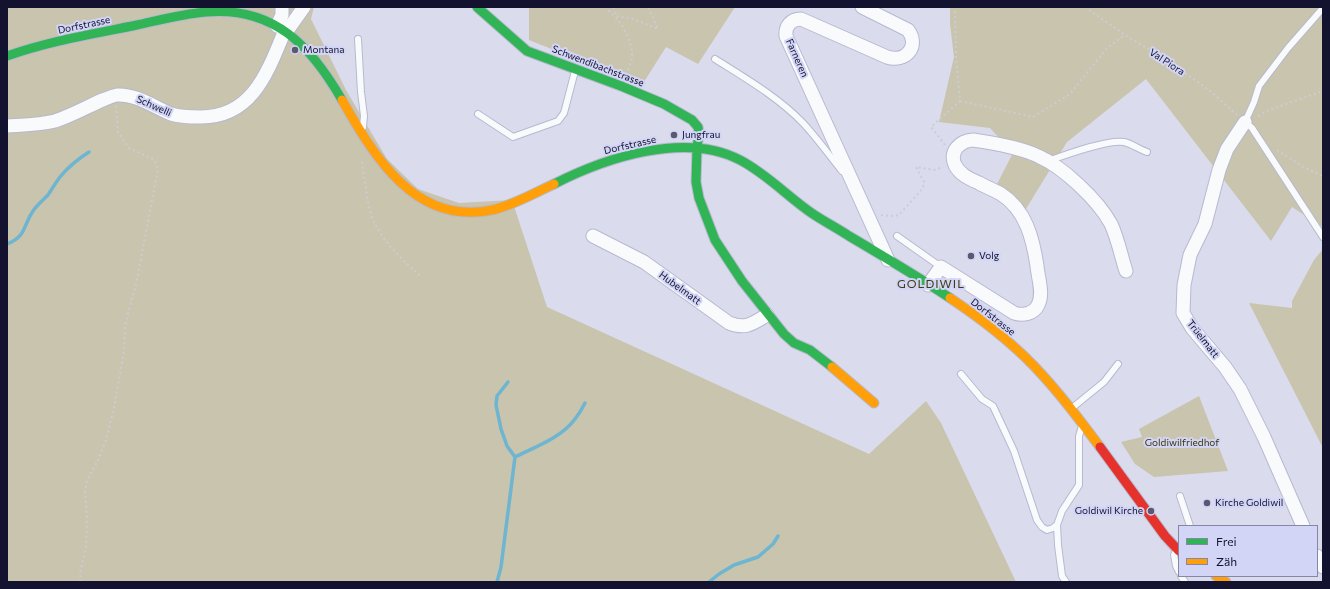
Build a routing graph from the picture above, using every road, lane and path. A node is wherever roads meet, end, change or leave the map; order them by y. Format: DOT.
graph roads {
  1 [pos="282,7"];
  2 [pos="304,7"];
  3 [pos="477,7"];
  4 [pos="605,7"];
  5 [pos="614,7"];
  6 [pos="648,7"];
  7 [pos="862,7"];
  8 [pos="955,7"];
  9 [pos="1085,7"];
  10 [pos="1323,8"];
  11 [pos="616,16"];
  12 [pos="283,29"];
  13 [pos="1125,35"];
  14 [pos="358,39"];
  15 [pos="7,56"];
  16 [pos="715,59"];
  17 [pos="575,69"];
  18 [pos="621,86"];
  19 [pos="1323,90"];
  20 [pos="116,95"];
  21 [pos="960,101"];
  22 [pos="478,114"];
  23 [pos="1245,122"];
  24 [pos="7,126"];
  25 [pos="364,138"];
  26 [pos="1260,142"];
  27 [pos="697,148"];
  28 [pos="1147,152"];
  29 [pos="954,160"];
  30 [pos="1048,161"];
  31 [pos="1323,176"];
  32 [pos="852,180"];
  33 [pos="866,211"];
  34 [pos="593,236"];
  35 [pos="897,236"];
  36 [pos="1323,236"];
  37 [pos="888,260"];
  38 [pos="941,267"];
  39 [pos="1126,271"];
  40 [pos="420,276"];
  41 [pos="928,284"];
  42 [pos="767,315"];
  43 [pos="1118,364"];
  44 [pos="961,374"];
  45 [pos="874,403"];
  46 [pos="1072,408"];
  47 [pos="1083,423"];
  48 [pos="1180,496"];
  49 [pos="1057,524"];
  50 [pos="1190,525"];
  51 [pos="1303,525"];
  52 [pos="1178,550"];
  53 [pos="1318,558"];
  54 [pos="1323,567"];
  55 [pos="1178,570"];
  56 [pos="81,582"];
  57 [pos="1066,582"];
  1 -- 12 [label="street"];
  2 -- 12 [label="street"];
  3 -- 17 [label="street, Schwendibachstrasse"];
  4 -- 11 [label="path"];
  5 -- 11 [label="path"];
  6 -- 11 [label="path"];
  7 -- 32 [label="street, Farneren"];
  8 -- 21 [label="path"];
  9 -- 13 [label="path, Val Piora"];
  10 -- 23 [label="lane"];
  11 -- 18 [label="path"];
  12 -- 15 [label="street, Dorfstrasse"];
  12 -- 20 [label="street, Schwelli"];
  12 -- 25 [label="street, Dorfstrasse"];
  13 -- 21 [label="path"];
  13 -- 23 [label="path, Val Piora"];
  14 -- 25 [label="lane"];
  16 -- 32 [label="lane"];
  17 -- 18 [label="street, Schwendibachstrasse"];
  17 -- 22 [label="lane"];
  18 -- 27 [label="street, Schwendibachstrasse"];
  19 -- 23 [label="path"];
  20 -- 24 [label="street, Schwelli"];
  20 -- 56 [label="path"];
  21 -- 29 [label="path"];
  23 -- 26 [label="lane"];
  23 -- 51 [label="street, Trüelmatt"];
  25 -- 27 [label="street, Dorfstrasse"];
  25 -- 40 [label="path"];
  26 -- 31 [label="path"];
  26 -- 36 [label="lane"];
  27 -- 37 [label="street, Dorfstrasse"];
  27 -- 42 [label="street"];
  28 -- 30 [label="lane"];
  29 -- 30 [label="street"];
  29 -- 33 [label="path"];
  29 -- 38 [label="street"];
  30 -- 39 [label="street"];
  32 -- 33 [label="street, Farneren"];
  33 -- 37 [label="street, Farneren"];
  34 -- 42 [label="street, Hubelmatt"];
  35 -- 38 [label="lane"];
  37 -- 41 [label="street, Dorfstrasse"];
  38 -- 41 [label="street"];
  41 -- 46 [label="street, Dorfstrasse"];
  42 -- 45 [label="street"];
  43 -- 46 [label="lane"];
  44 -- 49 [label="lane"];
  46 -- 47 [label="street, Dorfstrasse"];
  47 -- 49 [label="lane"];
  47 -- 52 [label="street, Dorfstrasse"];
  48 -- 50 [label="lane"];
  49 -- 57 [label="lane"];
  52 -- 55 [label="lane"];
  53 -- 54 [label="street"];
}
